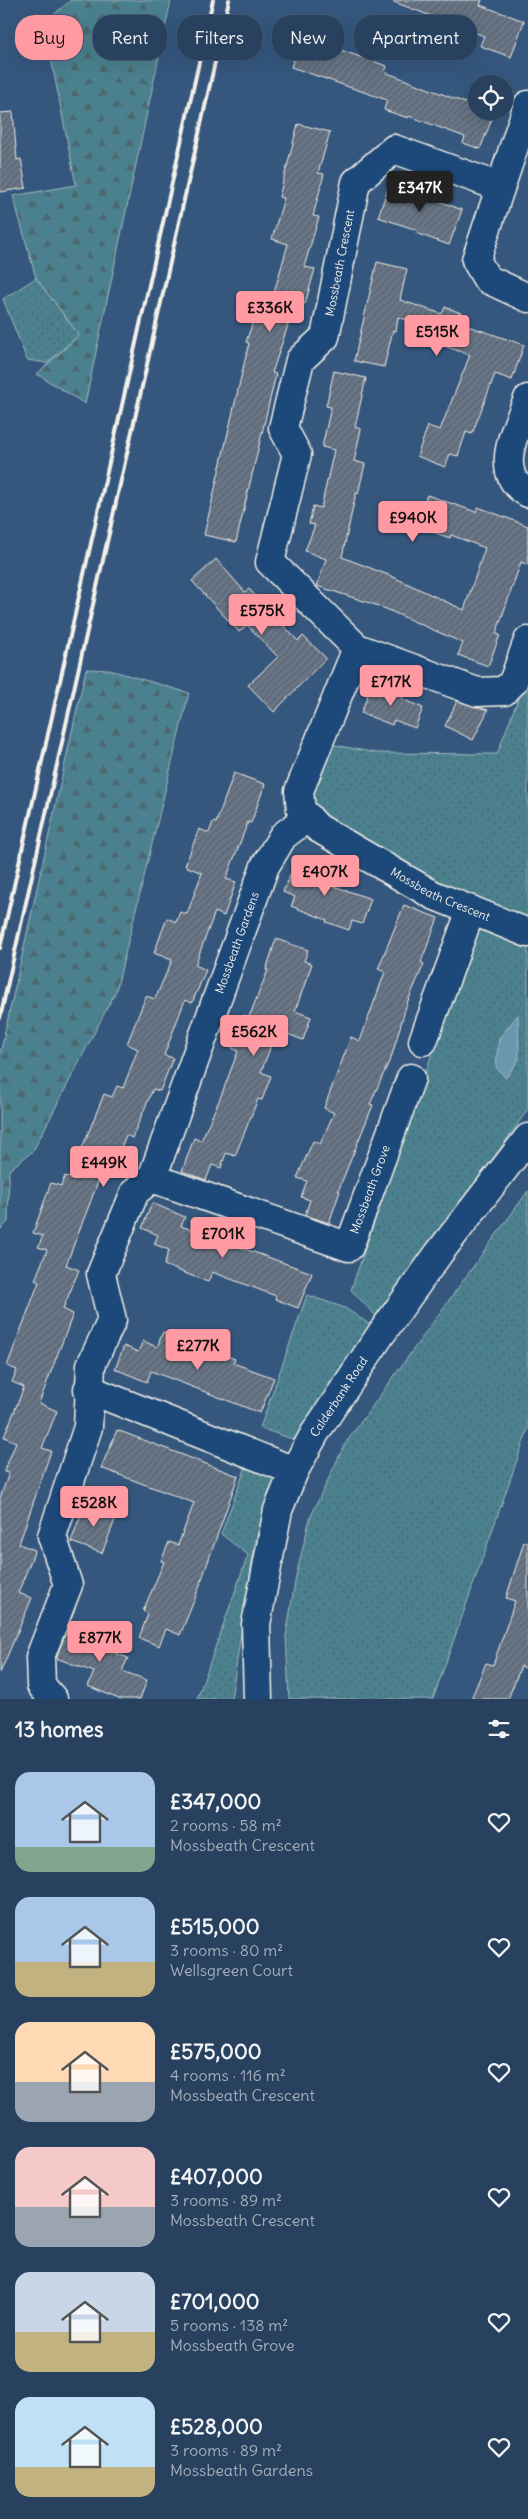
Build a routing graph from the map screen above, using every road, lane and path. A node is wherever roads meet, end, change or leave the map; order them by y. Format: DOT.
graph roads {
  1 [pos="528,105"];
  2 [pos="500,187"];
  3 [pos="528,298"];
  4 [pos="528,399"];
  5 [pos="528,493"];
  6 [pos="528,640"];
  7 [pos="357,648"];
  8 [pos="308,817"];
  9 [pos="470,910"];
  10 [pos="528,933"];
  11 [pos="423,1041"];
  12 [pos="411,1078"];
  13 [pos="528,1138"];
  14 [pos="152,1178"];
  15 [pos="88,1389"];
  16 [pos="294,1471"];
  17 [pos="52,1699"];
  18 [pos="258,1699"];
  1 -- 2 [label="street"];
  2 -- 3 [label="street"];
  2 -- 7 [label="street, Mossbeath Crescent"];
  4 -- 5 [label="street"];
  6 -- 7 [label="street"];
  7 -- 8 [label="street, Mossbeath Crescent"];
  8 -- 9 [label="street, Mossbeath Crescent"];
  8 -- 14 [label="street, Mossbeath Gardens"];
  9 -- 10 [label="street, Mossbeath Crescent"];
  9 -- 11 [label="street"];
  12 -- 14 [label="street, Mossbeath Grove"];
  13 -- 16 [label="street, Calderbank Road"];
  14 -- 15 [label="street, Mossbeath Gardens"];
  15 -- 16 [label="street"];
  15 -- 17 [label="street, Mossbeath Gardens"];
  16 -- 18 [label="street, Calderbank Road"];
}
